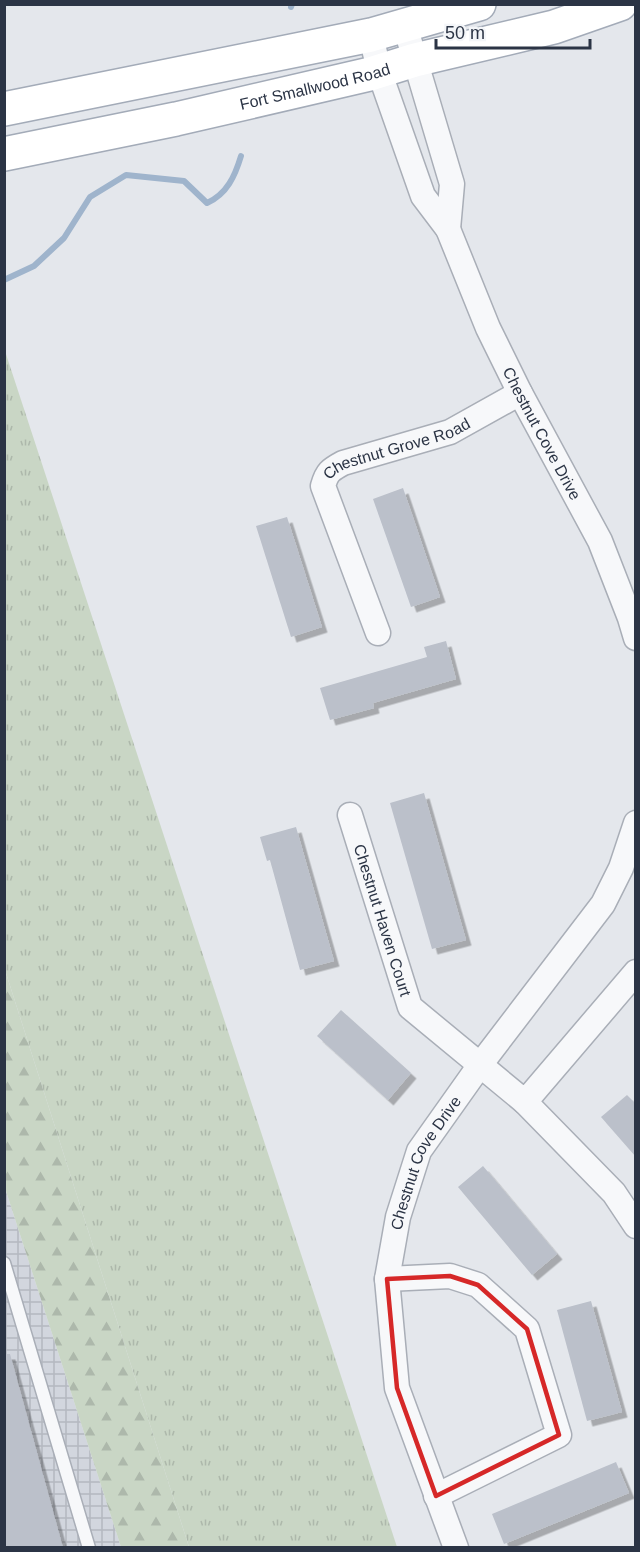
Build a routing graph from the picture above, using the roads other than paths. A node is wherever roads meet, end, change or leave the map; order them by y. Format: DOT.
graph roads {
  1 [pos="479,4"];
  2 [pos="620,4"];
  3 [pos="405,26"];
  4 [pos="371,35"];
  5 [pos="415,60"];
  6 [pos="379,71"];
  7 [pos="4,109"];
  8 [pos="4,154"];
  9 [pos="448,229"];
  10 [pos="520,393"];
  11 [pos="378,633"];
  12 [pos="636,638"];
  13 [pos="350,815"];
  14 [pos="636,823"];
  15 [pos="632,849"];
  16 [pos="636,972"];
  17 [pos="480,1065"];
  18 [pos="525,1102"];
  19 [pos="636,1226"];
  20 [pos="4,1263"];
  21 [pos="387,1279"];
  22 [pos="436,1496"];
  23 [pos="89,1548"];
  24 [pos="456,1548"];
  1 -- 3 [label="main road"];
  2 -- 5 [label="main road, Fort Smallwood Road"];
  3 -- 4 [label="main road"];
  3 -- 5 [label="street, Chestnut Cove Drive"];
  4 -- 6 [label="street, Chestnut Cove Drive"];
  4 -- 7 [label="main road"];
  5 -- 6 [label="main road, Fort Smallwood Road"];
  5 -- 9 [label="street, Chestnut Cove Drive"];
  6 -- 8 [label="main road, Fort Smallwood Road"];
  6 -- 9 [label="street, Chestnut Cove Drive"];
  9 -- 10 [label="street, Chestnut Cove Drive"];
  10 -- 11 [label="street, Chestnut Grove Road"];
  10 -- 12 [label="street, Chestnut Cove Drive"];
  13 -- 17 [label="street, Chestnut Haven Court"];
  14 -- 15 [label="street, Chestnut Cove Drive"];
  15 -- 17 [label="street, Chestnut Cove Drive"];
  16 -- 18 [label="street"];
  17 -- 18 [label="street, Chestnut Haven Court"];
  17 -- 21 [label="street, Chestnut Cove Drive"];
  18 -- 19 [label="street, Chestnut Haven Court"];
  20 -- 23 [label="lane"];
  21 -- 22 [label="street, Chestnut Cove Drive"];
  21 -- 22 [label="street"];
  22 -- 24 [label="street, Chestnut Cove Drive"];
}
